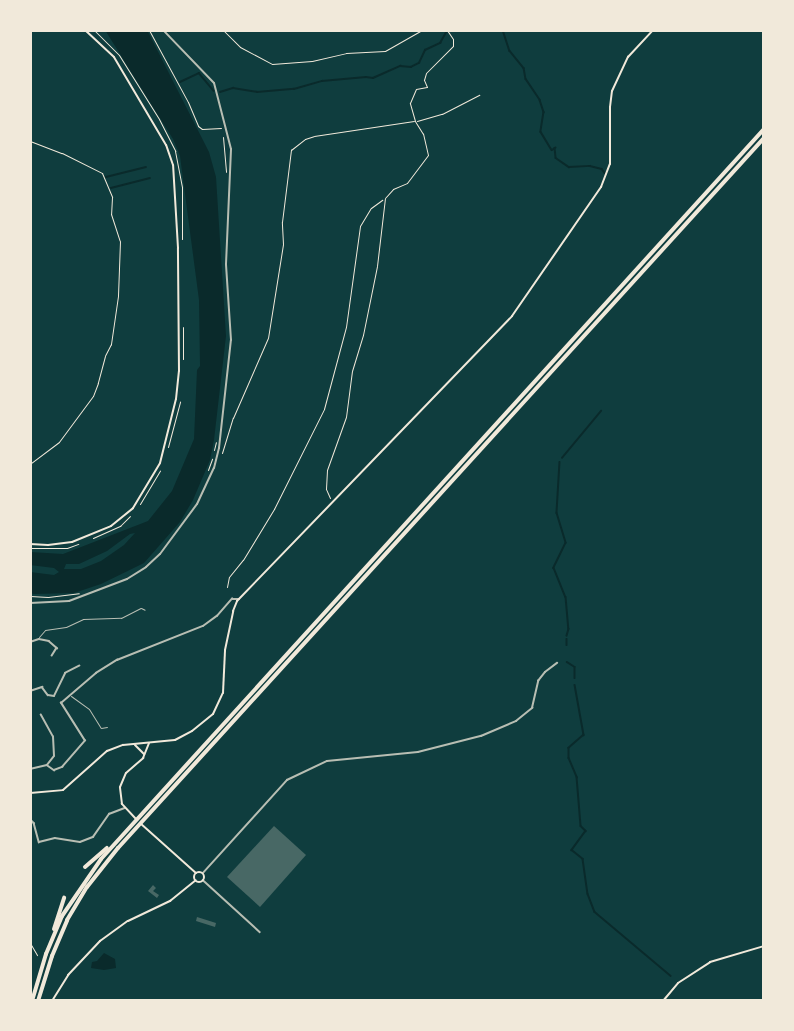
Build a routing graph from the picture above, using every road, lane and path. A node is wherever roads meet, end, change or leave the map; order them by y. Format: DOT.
graph roads {
  1 [pos="85,30"];
  2 [pos="94,30"];
  3 [pos="149,30"];
  4 [pos="163,30"];
  5 [pos="223,30"];
  6 [pos="422,30"];
  7 [pos="447,30"];
  8 [pos="653,30"];
  9 [pos="479,95"];
  10 [pos="415,121"];
  11 [pos="764,129"];
  12 [pos="764,138"];
  13 [pos="30,141"];
  14 [pos="226,177"];
  15 [pos="384,199"];
  16 [pos="182,242"];
  17 [pos="182,320"];
  18 [pos="183,368"];
  19 [pos="180,397"];
  20 [pos="215,443"];
  21 [pos="166,454"];
  22 [pos="221,455"];
  23 [pos="30,464"];
  24 [pos="160,470"];
  25 [pos="206,477"];
  26 [pos="333,503"];
  27 [pos="137,509"];
  28 [pos="132,514"];
  29 [pos="89,539"];
  30 [pos="30,544"];
  31 [pos="226,587"];
  32 [pos="84,592"];
  33 [pos="30,596"];
  34 [pos="239,599"];
  35 [pos="30,603"];
  36 [pos="145,610"];
  37 [pos="39,639"];
  38 [pos="30,642"];
  39 [pos="52,656"];
  40 [pos="557,663"];
  41 [pos="79,666"];
  42 [pos="30,692"];
  43 [pos="70,695"];
  44 [pos="41,715"];
  45 [pos="107,727"];
  46 [pos="147,743"];
  47 [pos="132,744"];
  48 [pos="144,755"];
  49 [pos="47,765"];
  50 [pos="30,769"];
  51 [pos="30,793"];
  52 [pos="125,808"];
  53 [pos="30,819"];
  54 [pos="113,844"];
  55 [pos="85,867"];
  56 [pos="195,873"];
  57 [pos="203,873"];
  58 [pos="196,880"];
  59 [pos="203,880"];
  60 [pos="64,898"];
  61 [pos="260,932"];
  62 [pos="52,938"];
  63 [pos="30,943"];
  64 [pos="764,946"];
  65 [pos="37,955"];
  66 [pos="32,1001"];
  67 [pos="38,1001"];
  68 [pos="52,1001"];
  69 [pos="663,1001"];
  1 -- 30 [label="main road"];
  2 -- 16 [label="path"];
  3 -- 14 [label="path"];
  4 -- 35 [label="street"];
  5 -- 6 [label="path"];
  7 -- 10 [label="path"];
  8 -- 26 [label="main road"];
  9 -- 10 [label="path"];
  10 -- 15 [label="path"];
  10 -- 22 [label="path"];
  11 -- 54 [label="highway"];
  12 -- 67 [label="highway"];
  13 -- 23 [label="path"];
  15 -- 26 [label="path"];
  15 -- 31 [label="path"];
  17 -- 18 [label="path"];
  19 -- 21 [label="path"];
  20 -- 25 [label="path"];
  24 -- 27 [label="path"];
  26 -- 34 [label="main road"];
  28 -- 29 [label="path"];
  32 -- 33 [label="path"];
  34 -- 43 [label="street"];
  34 -- 46 [label="main road"];
  36 -- 37 [label="lane"];
  37 -- 38 [label="street"];
  37 -- 39 [label="street"];
  40 -- 57 [label="street"];
  41 -- 42 [label="street"];
  43 -- 45 [label="lane"];
  43 -- 49 [label="street"];
  44 -- 49 [label="street"];
  46 -- 47 [label="main road"];
  46 -- 48 [label="main road"];
  47 -- 48 [label="main road"];
  47 -- 51 [label="main road"];
  48 -- 52 [label="main road"];
  49 -- 50 [label="street"];
  52 -- 53 [label="street"];
  52 -- 56 [label="main road"];
  54 -- 55 [label="highway"];
  54 -- 62 [label="highway"];
  56 -- 57 [label="main road"];
  56 -- 58 [label="main road"];
  57 -- 59 [label="main road"];
  58 -- 59 [label="main road"];
  58 -- 68 [label="main road"];
  59 -- 61 [label="street"];
  60 -- 62 [label="highway"];
  62 -- 66 [label="highway"];
  63 -- 65 [label="path"];
  64 -- 69 [label="main road"];
}
